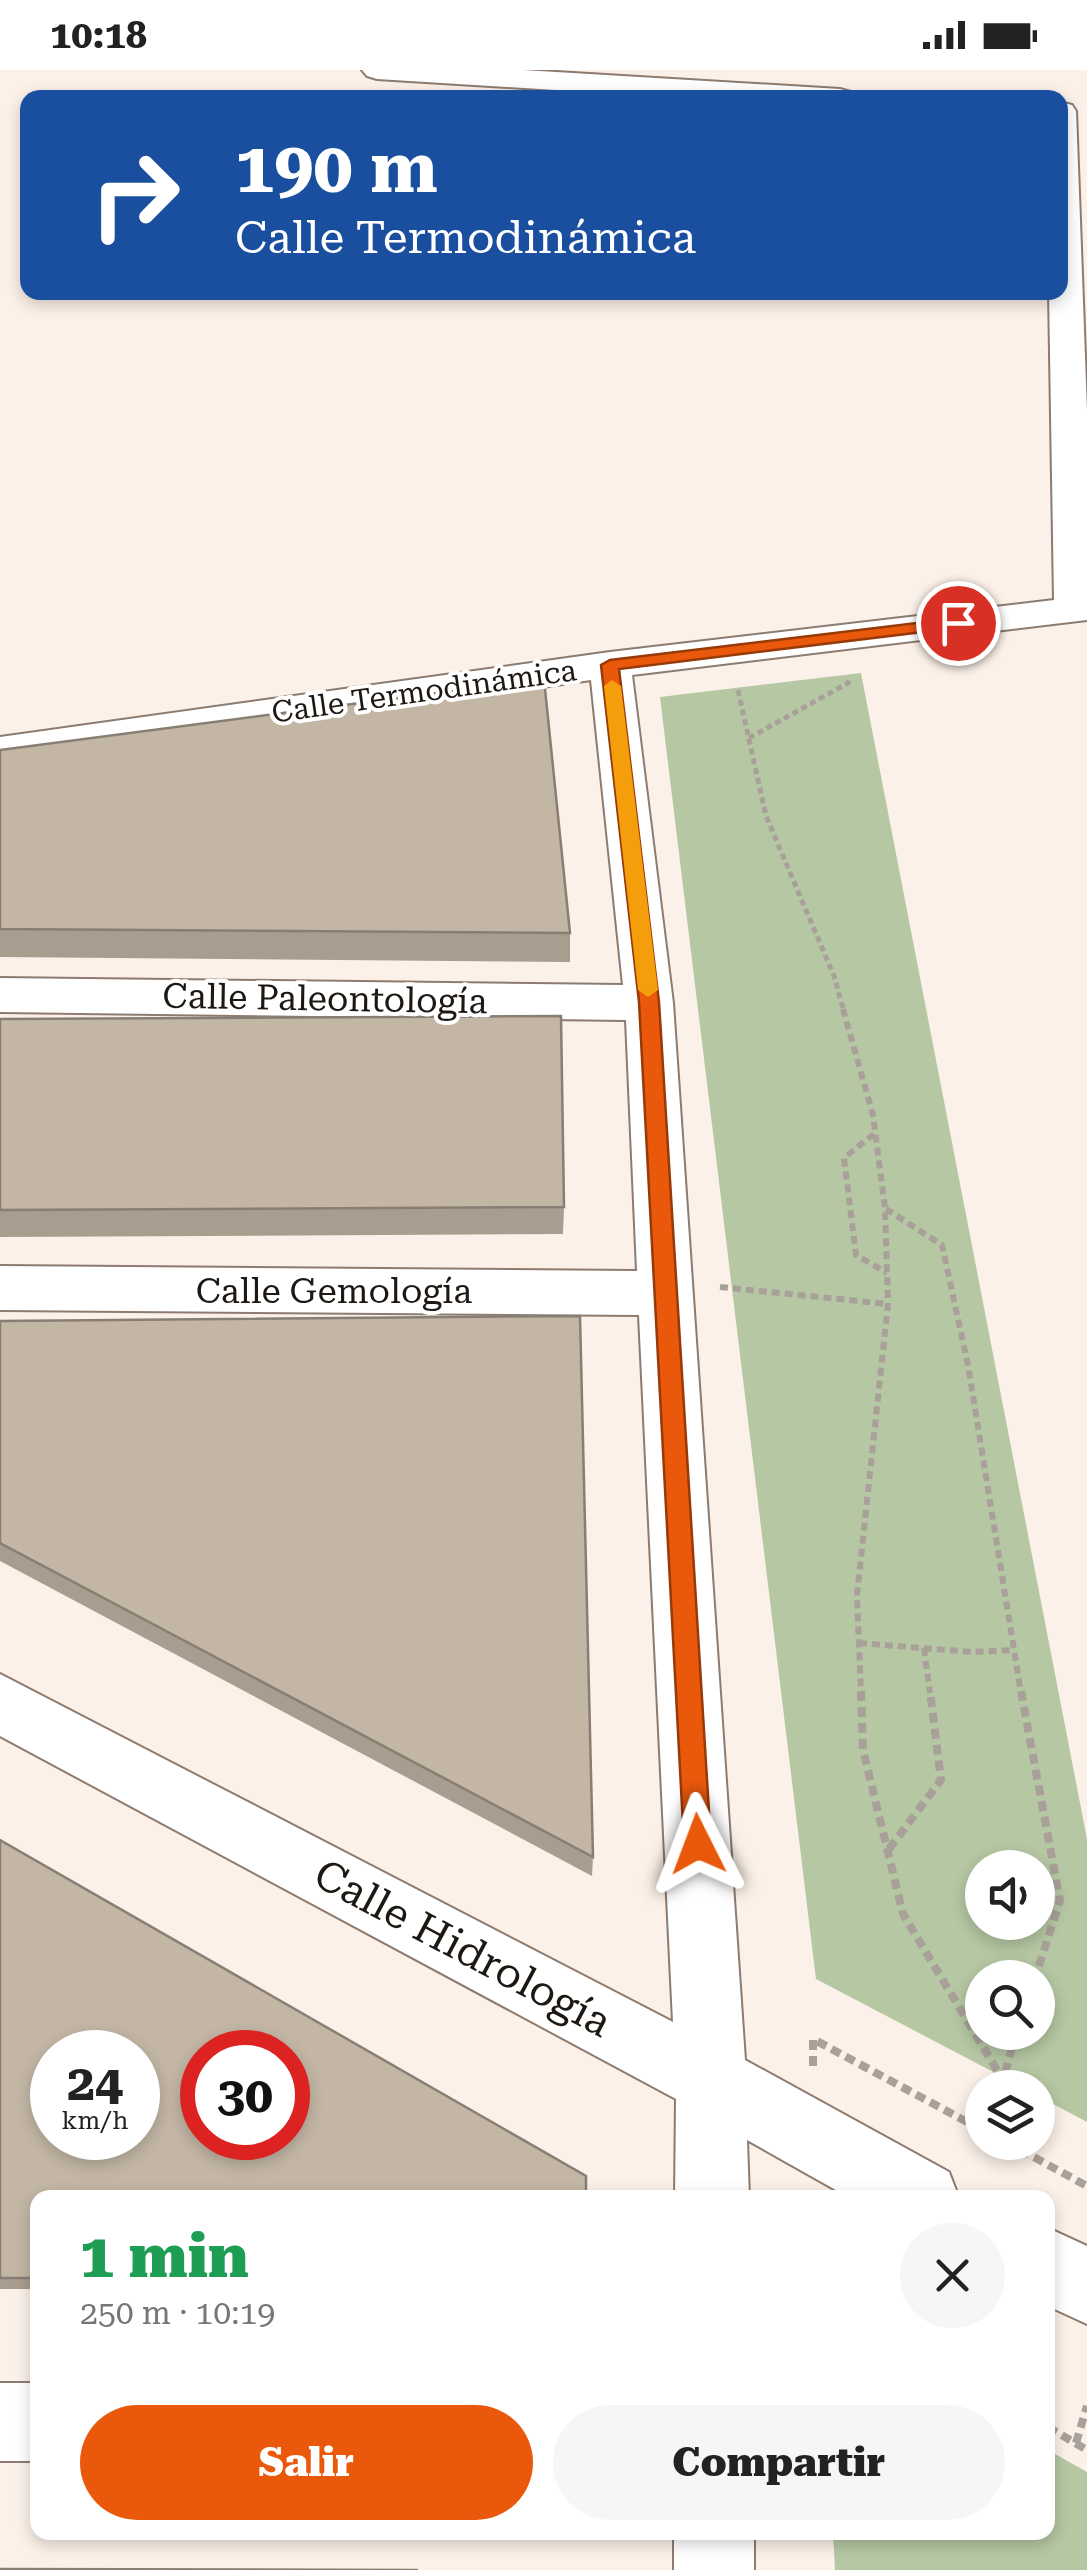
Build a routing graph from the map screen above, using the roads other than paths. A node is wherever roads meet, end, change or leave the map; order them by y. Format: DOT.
graph roads {
  1 [pos="377,70"];
  2 [pos="708,90"];
  3 [pos="1067,300"];
  4 [pos="1081,608"];
  5 [pos="610,665"];
  6 [pos="0,751"];
  7 [pos="0,995"];
  8 [pos="649,1002"];
  9 [pos="0,1288"];
  10 [pos="688,1290"];
  11 [pos="0,1703"];
  12 [pos="711,2080"];
  13 [pos="712,2190"];
  14 [pos="910,2190"];
  15 [pos="1055,2270"];
  16 [pos="1087,2287"];
  17 [pos="0,2422"];
  18 [pos="30,2422"];
  19 [pos="714,2540"];
  20 [pos="714,2570"];
  1 -- 2 [label="street"];
  3 -- 4 [label="street"];
  4 -- 5 [label="street, Calle Termodinámica"];
  5 -- 6 [label="street, Calle Termodinámica"];
  5 -- 8 [label="street"];
  7 -- 8 [label="street, Calle Paleontología"];
  8 -- 10 [label="street"];
  9 -- 10 [label="street, Calle Gemología"];
  10 -- 12 [label="street"];
  11 -- 12 [label="street, Calle Hidrología"];
  12 -- 13 [label="street"];
  12 -- 14 [label="street, Calle Hidrología"];
  15 -- 16 [label="street"];
  17 -- 18 [label="street"];
  19 -- 20 [label="street"];
}
